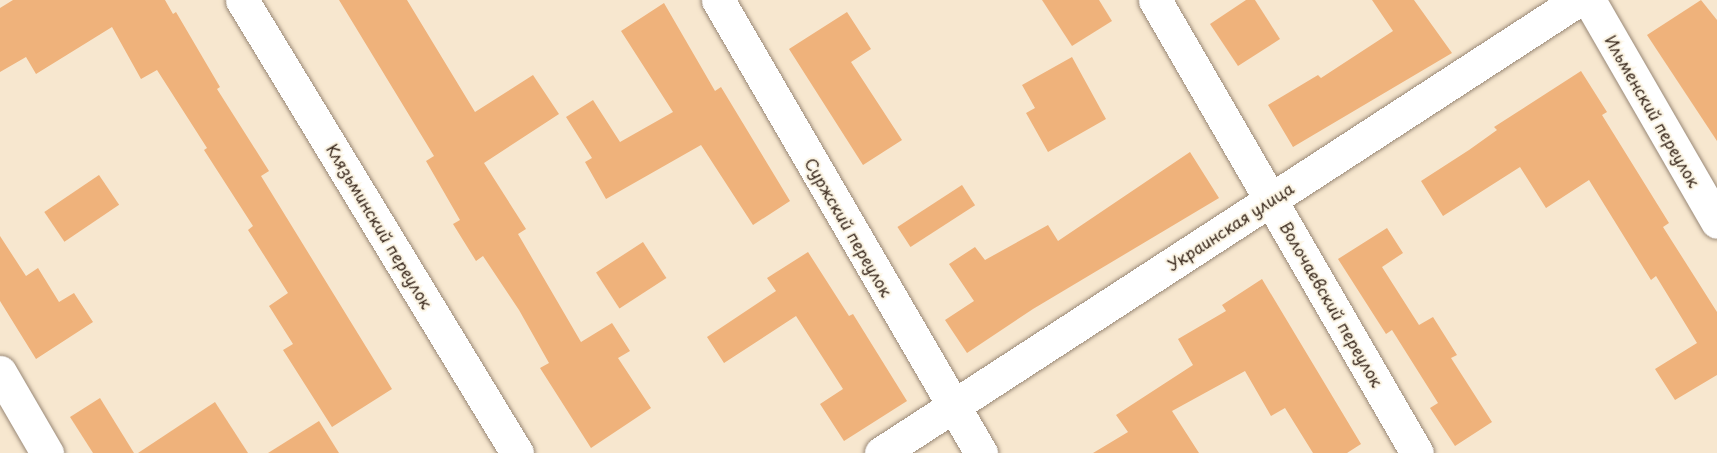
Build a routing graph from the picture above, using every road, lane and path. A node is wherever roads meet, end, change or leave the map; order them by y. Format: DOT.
graph roads {
  1 [pos="242,0"];
  2 [pos="718,0"];
  3 [pos="1155,0"];
  4 [pos="1578,0"];
  5 [pos="1589,0"];
  6 [pos="1272,199"];
  7 [pos="1717,222"];
  8 [pos="0,372"];
  9 [pos="953,406"];
  10 [pos="47,453"];
  11 [pos="517,453"];
  12 [pos="882,453"];
  13 [pos="981,453"];
  14 [pos="1418,453"];
  1 -- 11 [label="street, Клязьминский переулок"];
  2 -- 9 [label="street, Суржский переулок"];
  3 -- 6 [label="street, Волочаевский переулок"];
  4 -- 6 [label="street, Украинская улица"];
  5 -- 7 [label="street, Ильменский переулок"];
  6 -- 9 [label="street, Украинская улица"];
  6 -- 14 [label="street, Волочаевский переулок"];
  8 -- 10 [label="street"];
  9 -- 12 [label="street, Украинская улица"];
  9 -- 13 [label="street, Суржский переулок"];
}
